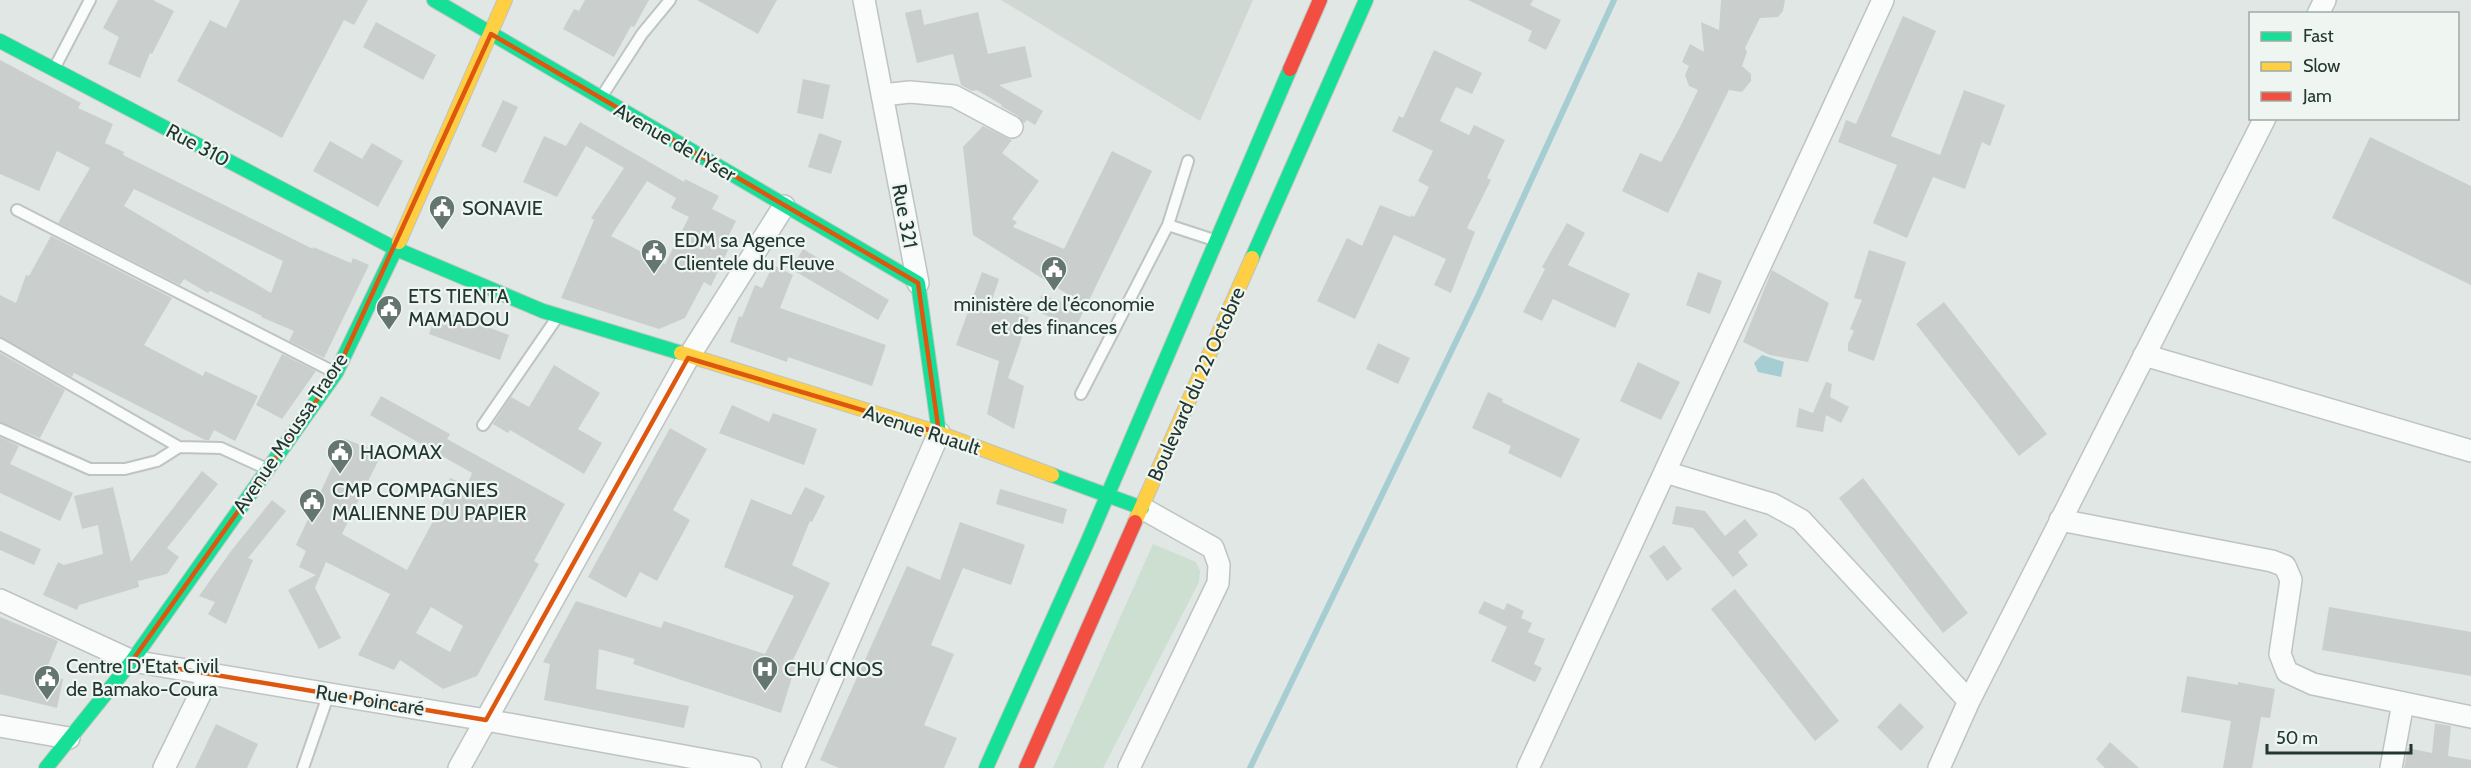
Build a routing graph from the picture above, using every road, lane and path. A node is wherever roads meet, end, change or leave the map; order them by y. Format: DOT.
graph roads {
  1 [pos="90,0"];
  2 [pos="434,0"];
  3 [pos="506,0"];
  4 [pos="670,0"];
  5 [pos="864,0"];
  6 [pos="1320,0"];
  7 [pos="1366,0"];
  8 [pos="1883,0"];
  9 [pos="490,34"];
  10 [pos="0,41"];
  11 [pos="54,69"];
  12 [pos="882,95"];
  13 [pos="601,99"];
  14 [pos="2264,120"];
  15 [pos="1012,127"];
  16 [pos="1188,161"];
  17 [pos="784,206"];
  18 [pos="17,210"];
  19 [pos="1168,225"];
  20 [pos="1217,241"];
  21 [pos="396,249"];
  22 [pos="918,283"];
  23 [pos="558,316"];
  24 [pos="0,344"];
  25 [pos="2144,355"];
  26 [pos="688,358"];
  27 [pos="336,373"];
  28 [pos="1081,394"];
  29 [pos="483,425"];
  30 [pos="0,429"];
  31 [pos="939,433"];
  32 [pos="179,447"];
  33 [pos="2471,451"];
  34 [pos="268,470"];
  35 [pos="1665,472"];
  36 [pos="1108,496"];
  37 [pos="1142,508"];
  38 [pos="2060,520"];
  39 [pos="0,600"];
  40 [pos="132,661"];
  41 [pos="210,674"];
  42 [pos="329,693"];
  43 [pos="1969,701"];
  44 [pos="2403,703"];
  45 [pos="2471,717"];
  46 [pos="486,720"];
  47 [pos="0,726"];
  48 [pos="69,738"];
  49 [pos="46,768"];
  50 [pos="164,768"];
  51 [pos="303,768"];
  52 [pos="459,768"];
  53 [pos="750,768"];
  54 [pos="793,768"];
  55 [pos="986,768"];
  56 [pos="1026,768"];
  57 [pos="1129,768"];
  58 [pos="1528,768"];
  59 [pos="1939,768"];
  60 [pos="2391,768"];
  1 -- 11 [label="lane"];
  2 -- 9 [label="street, Avenue de l'Yser"];
  3 -- 9 [label="street, Avenue Moussa Traore"];
  4 -- 13 [label="lane"];
  5 -- 12 [label="street, Rue 321"];
  6 -- 20 [label="street, Boulevard du 22 Octobre"];
  7 -- 37 [label="street, Boulevard du 22 Octobre"];
  8 -- 35 [label="street"];
  9 -- 13 [label="street, Avenue de l'Yser"];
  9 -- 21 [label="street, Avenue Moussa Traore"];
  10 -- 11 [label="street, Rue 310"];
  11 -- 21 [label="street, Rue 310"];
  12 -- 15 [label="street"];
  12 -- 22 [label="street, Rue 321"];
  13 -- 17 [label="street, Avenue de l'Yser"];
  14 -- 25 [label="street"];
  16 -- 19 [label="lane"];
  17 -- 22 [label="street, Avenue de l'Yser"];
  17 -- 26 [label="street"];
  18 -- 27 [label="lane"];
  19 -- 20 [label="lane"];
  19 -- 28 [label="lane"];
  20 -- 36 [label="street, Boulevard du 22 Octobre"];
  21 -- 23 [label="street, Avenue Ruault"];
  21 -- 27 [label="street, Avenue Moussa Traore"];
  22 -- 31 [label="street, Rue 321"];
  23 -- 26 [label="street, Avenue Ruault"];
  23 -- 29 [label="lane"];
  24 -- 32 [label="lane"];
  25 -- 33 [label="street"];
  25 -- 38 [label="street"];
  26 -- 31 [label="street, Avenue Ruault"];
  26 -- 46 [label="street"];
  27 -- 34 [label="street, Avenue Moussa Traore"];
  30 -- 32 [label="lane"];
  31 -- 36 [label="street, Avenue Ruault"];
  31 -- 54 [label="street"];
  32 -- 34 [label="lane"];
  34 -- 40 [label="street, Avenue Moussa Traore"];
  35 -- 43 [label="street"];
  35 -- 58 [label="street"];
  36 -- 37 [label="street, Avenue Ruault"];
  36 -- 55 [label="street, Boulevard du 22 Octobre"];
  37 -- 56 [label="street, Boulevard du 22 Octobre"];
  37 -- 57 [label="street, Avenue Ruault"];
  38 -- 43 [label="street"];
  38 -- 44 [label="street"];
  39 -- 40 [label="street, Rue Poincaré"];
  40 -- 41 [label="street, Rue Poincaré"];
  40 -- 48 [label="street, Avenue Moussa Traore"];
  41 -- 42 [label="street, Rue Poincaré"];
  41 -- 50 [label="street"];
  42 -- 46 [label="street, Rue Poincaré"];
  42 -- 51 [label="lane"];
  43 -- 59 [label="street"];
  44 -- 45 [label="street"];
  44 -- 60 [label="street"];
  46 -- 52 [label="street"];
  46 -- 53 [label="street, Rue Poincaré"];
  47 -- 48 [label="street"];
  48 -- 49 [label="street, Avenue Moussa Traore"];
}
